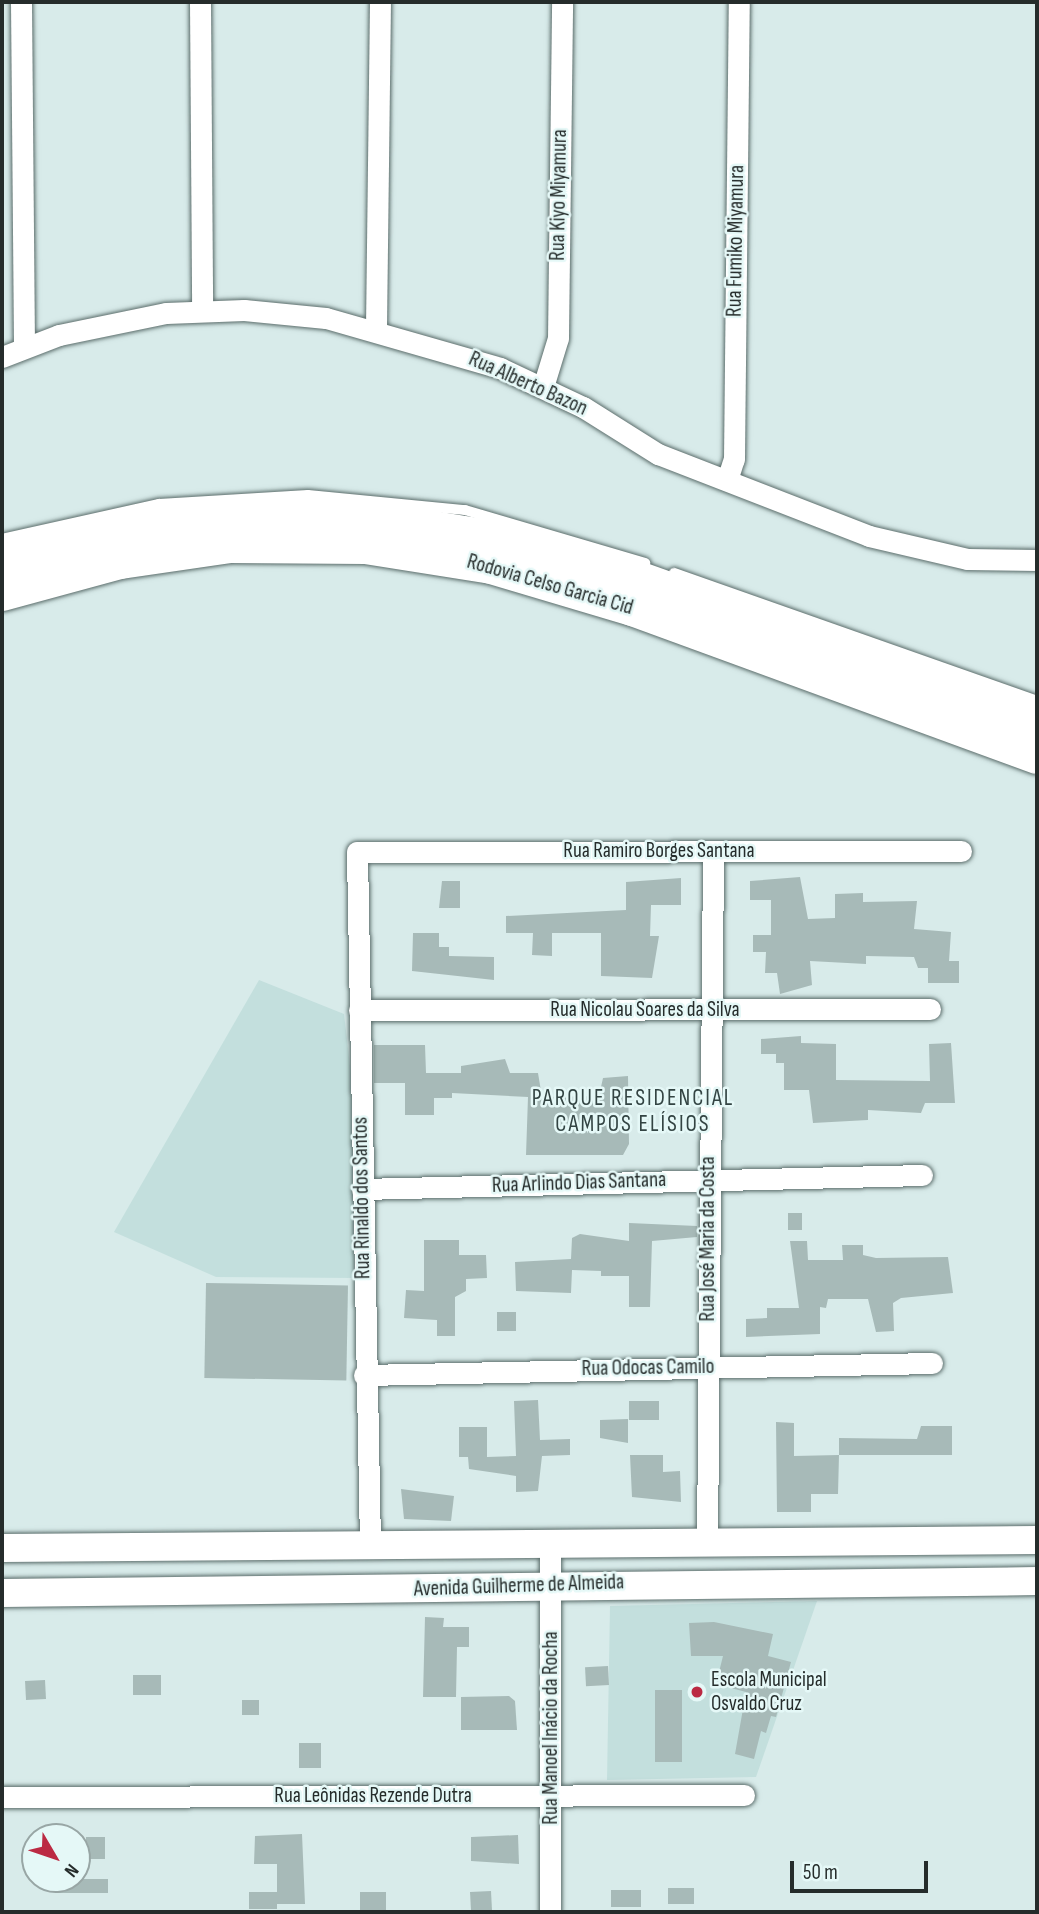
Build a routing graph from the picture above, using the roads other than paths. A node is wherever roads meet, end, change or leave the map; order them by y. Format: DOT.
graph roads {
  1 [pos="21,2"];
  2 [pos="200,2"];
  3 [pos="380,2"];
  4 [pos="562,2"];
  5 [pos="739,2"];
  6 [pos="202,310"];
  7 [pos="376,328"];
  8 [pos="24,346"];
  9 [pos="2,357"];
  10 [pos="543,387"];
  11 [pos="727,480"];
  12 [pos="2,539"];
  13 [pos="1037,560"];
  14 [pos="2,562"];
  15 [pos="2,592"];
  16 [pos="1037,701"];
  17 [pos="1037,722"];
  18 [pos="1037,755"];
  19 [pos="713,851"];
  20 [pos="961,851"];
  21 [pos="357,852"];
  22 [pos="709,1009"];
  23 [pos="930,1009"];
  24 [pos="359,1010"];
  25 [pos="922,1175"];
  26 [pos="708,1179"];
  27 [pos="362,1189"];
  28 [pos="933,1363"];
  29 [pos="707,1366"];
  30 [pos="364,1374"];
  31 [pos="1029,1540"];
  32 [pos="707,1543"];
  33 [pos="370,1544"];
  34 [pos="550,1544"];
  35 [pos="2,1548"];
  36 [pos="1029,1581"];
  37 [pos="551,1583"];
  38 [pos="372,1591"];
  39 [pos="7,1593"];
  40 [pos="744,1795"];
  41 [pos="552,1796"];
  42 [pos="2,1797"];
  43 [pos="550,1912"];
  1 -- 8 [label="street"];
  2 -- 6 [label="street"];
  3 -- 7 [label="street"];
  4 -- 10 [label="street, Rua Kiyo Miyamura"];
  5 -- 11 [label="street, Rua Fumiko Miyamura"];
  6 -- 7 [label="street, Rua Alberto Bazon"];
  6 -- 8 [label="street, Rua Alberto Bazon"];
  7 -- 10 [label="street, Rua Alberto Bazon"];
  8 -- 9 [label="street, Rua Alberto Bazon"];
  10 -- 11 [label="street, Rua Alberto Bazon"];
  11 -- 13 [label="street, Rua Alberto Bazon"];
  12 -- 16 [label="lane"];
  14 -- 17 [label="highway, Rodovia Celso Garcia Cid"];
  15 -- 18 [label="highway, Rodovia Celso Garcia Cid"];
  19 -- 20 [label="street, Rua Ramiro Borges Santana"];
  19 -- 21 [label="street, Rua Ramiro Borges Santana"];
  19 -- 22 [label="street, Rua José Maria da Costa"];
  21 -- 24 [label="street, Rua Rinaldo dos Santos"];
  22 -- 23 [label="street, Rua Nicolau Soares da Silva"];
  22 -- 24 [label="street, Rua Nicolau Soares da Silva"];
  22 -- 26 [label="street, Rua José Maria da Costa"];
  24 -- 27 [label="street, Rua Rinaldo dos Santos"];
  25 -- 26 [label="street, Rua Arlindo Dias Santana"];
  26 -- 27 [label="street, Rua Arlindo Dias Santana"];
  26 -- 29 [label="street, Rua José Maria da Costa"];
  27 -- 30 [label="street, Rua Rinaldo dos Santos"];
  28 -- 29 [label="street, Rua Odocas Camilo"];
  29 -- 30 [label="street, Rua Odocas Camilo"];
  29 -- 32 [label="street, Rua José Maria da Costa"];
  30 -- 33 [label="street, Rua Rinaldo dos Santos"];
  31 -- 32 [label="street, Avenida Guilherme de Almeida"];
  31 -- 36 [label="street"];
  32 -- 34 [label="street, Avenida Guilherme de Almeida"];
  33 -- 34 [label="street, Avenida Guilherme de Almeida"];
  33 -- 35 [label="street, Avenida Guilherme de Almeida"];
  33 -- 38 [label="street"];
  34 -- 37 [label="street, Rua Manoel Inácio da Rocha"];
  36 -- 37 [label="street, Avenida Guilherme de Almeida"];
  37 -- 38 [label="street, Avenida Guilherme de Almeida"];
  37 -- 41 [label="street, Rua Manoel Inácio da Rocha"];
  38 -- 39 [label="street, Avenida Guilherme de Almeida"];
  40 -- 41 [label="street, Rua Leônidas Rezende Dutra"];
  41 -- 42 [label="street, Rua Leônidas Rezende Dutra"];
  41 -- 43 [label="street, Rua Manoel Inácio da Rocha"];
}
